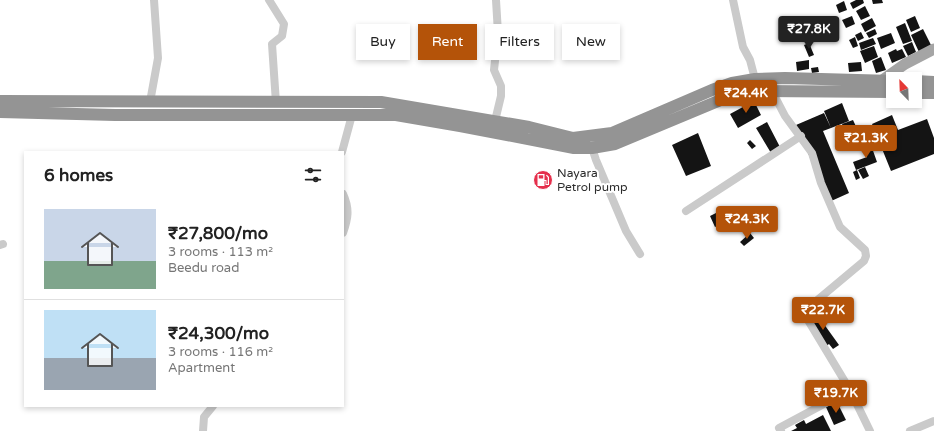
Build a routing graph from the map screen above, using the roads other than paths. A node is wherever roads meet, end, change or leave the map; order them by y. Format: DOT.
graph roads {
  1 [pos="154,0"];
  2 [pos="269,0"];
  3 [pos="496,0"];
  4 [pos="732,0"];
  5 [pos="934,49"];
  6 [pos="755,79"];
  7 [pos="922,82"];
  8 [pos="934,82"];
  9 [pos="886,84"];
  10 [pos="880,87"];
  11 [pos="886,89"];
  12 [pos="772,90"];
  13 [pos="922,92"];
  14 [pos="934,93"];
  15 [pos="0,101"];
  16 [pos="150,102"];
  17 [pos="276,103"];
  18 [pos="0,112"];
  19 [pos="352,115"];
  20 [pos="495,121"];
  21 [pos="801,136"];
  22 [pos="592,148"];
  23 [pos="342,151"];
  24 [pos="344,197"];
  25 [pos="686,211"];
  26 [pos="344,230"];
  27 [pos="640,254"];
  28 [pos="850,390"];
  29 [pos="212,407"];
  30 [pos="934,421"];
  31 [pos="202,431"];
  32 [pos="781,431"];
  33 [pos="870,431"];
  34 [pos="910,431"];
  1 -- 16 [label="street"];
  2 -- 17 [label="street"];
  3 -- 20 [label="street"];
  4 -- 6 [label="street"];
  5 -- 10 [label="main road"];
  6 -- 10 [label="highway"];
  6 -- 20 [label="highway"];
  7 -- 8 [label="highway"];
  9 -- 10 [label="highway"];
  10 -- 11 [label="highway"];
  10 -- 12 [label="highway"];
  12 -- 21 [label="street"];
  12 -- 22 [label="highway"];
  13 -- 14 [label="highway"];
  15 -- 16 [label="highway"];
  16 -- 17 [label="highway"];
  17 -- 20 [label="highway"];
  18 -- 19 [label="highway"];
  19 -- 22 [label="highway"];
  19 -- 23 [label="street"];
  21 -- 25 [label="street"];
  21 -- 28 [label="street"];
  22 -- 27 [label="street"];
  24 -- 26 [label="street"];
  28 -- 32 [label="street"];
  28 -- 33 [label="street"];
  29 -- 31 [label="street"];
  30 -- 34 [label="street"];
}
